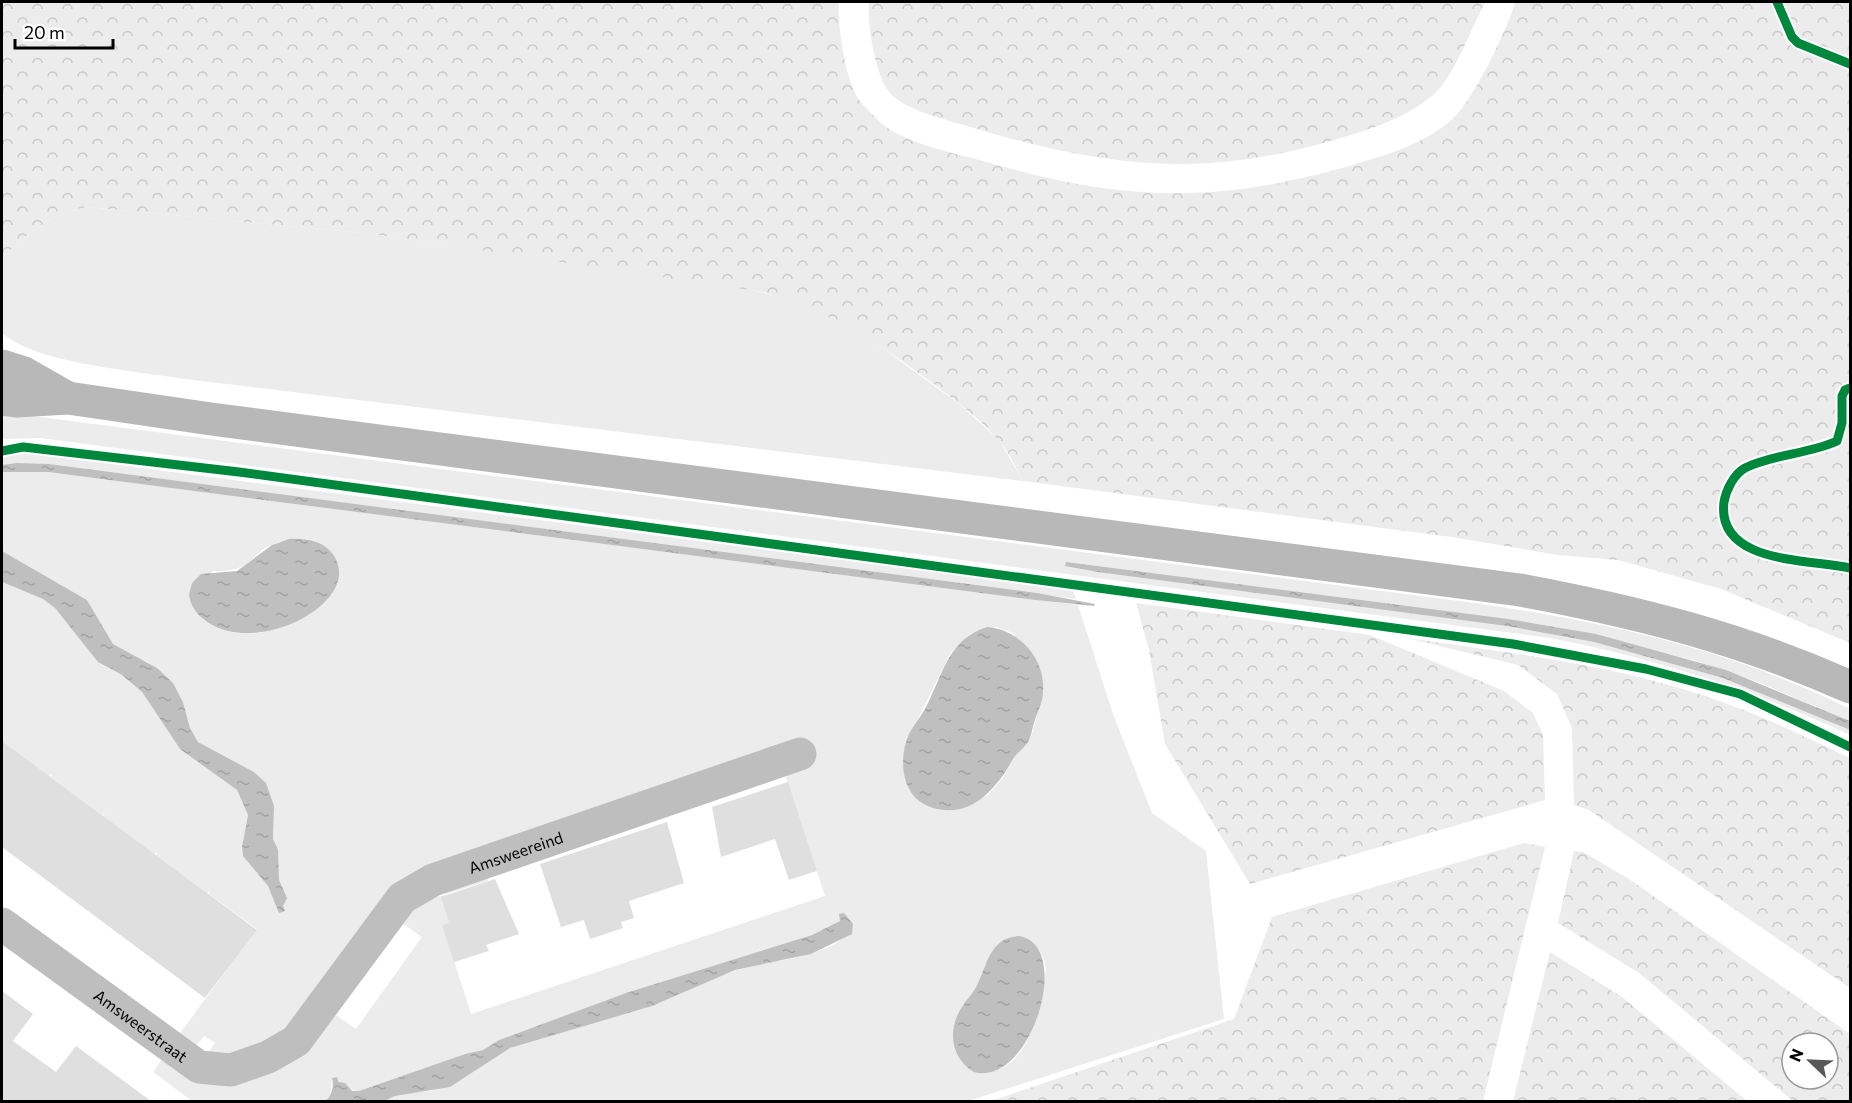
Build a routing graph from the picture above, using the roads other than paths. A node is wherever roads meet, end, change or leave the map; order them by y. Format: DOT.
graph roads {
  1 [pos="2,366"];
  2 [pos="68,398"];
  3 [pos="2,399"];
  4 [pos="1851,687"];
  5 [pos="800,754"];
  6 [pos="2,924"];
  7 [pos="296,1041"];
  1 -- 2 [label="main road"];
  2 -- 3 [label="main road"];
  2 -- 4 [label="main road"];
  5 -- 7 [label="street, Amsweereind"];
  6 -- 7 [label="street, Amsweerstraat"];
}
